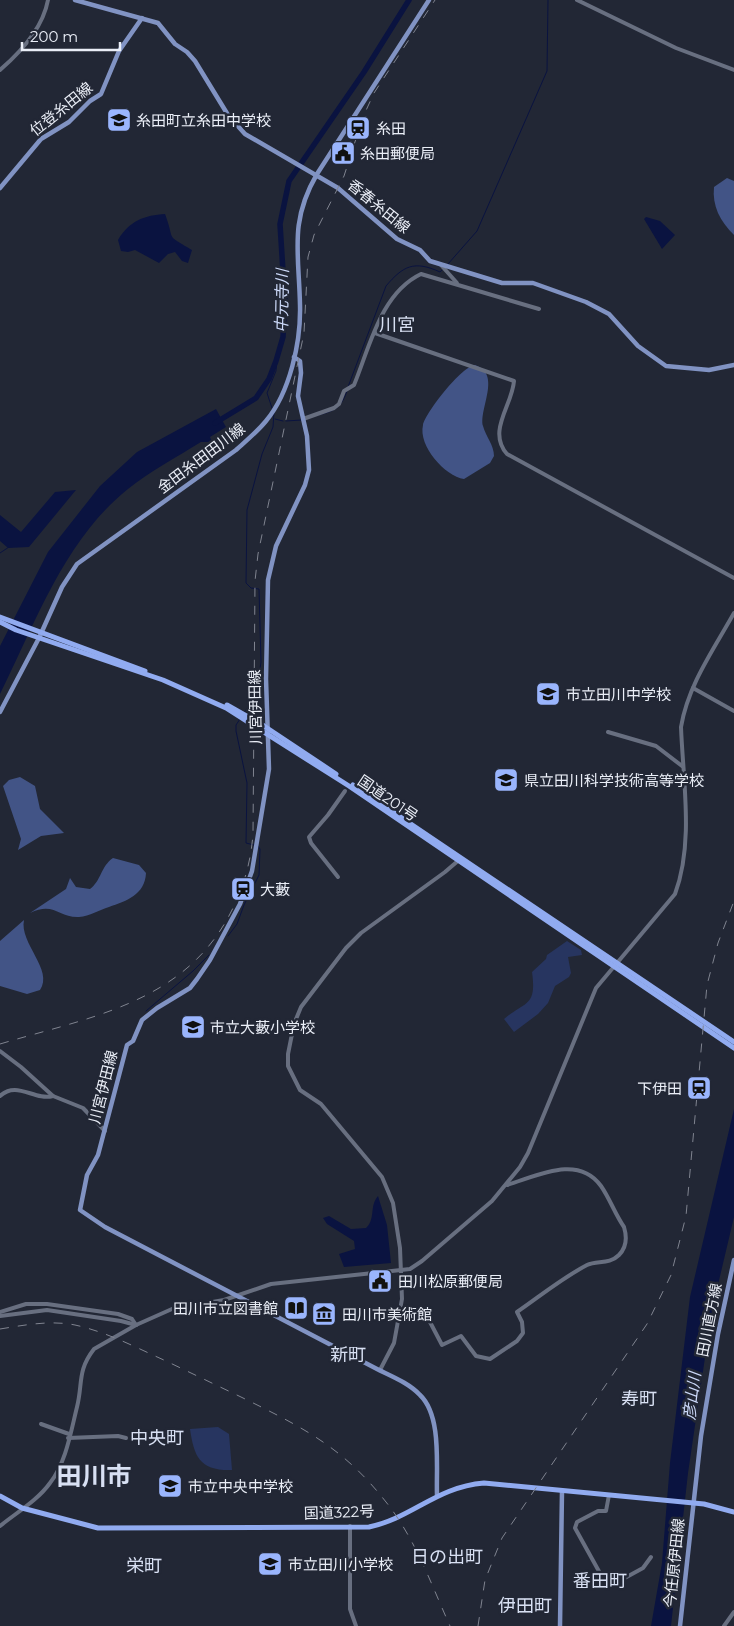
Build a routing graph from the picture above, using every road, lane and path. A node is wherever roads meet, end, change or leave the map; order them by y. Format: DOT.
graph roads {
  1 [pos="48,0"];
  2 [pos="75,0"];
  3 [pos="429,0"];
  4 [pos="577,0"];
  5 [pos="142,18"];
  6 [pos="0,70"];
  7 [pos="734,70"];
  8 [pos="315,173"];
  9 [pos="0,188"];
  10 [pos="441,265"];
  11 [pos="458,285"];
  12 [pos="539,309"];
  13 [pos="375,333"];
  14 [pos="294,357"];
  15 [pos="734,366"];
  16 [pos="303,418"];
  17 [pos="734,578"];
  18 [pos="734,613"];
  19 [pos="0,617"];
  20 [pos="4,623"];
  21 [pos="40,636"];
  22 [pos="693,688"];
  23 [pos="734,711"];
  24 [pos="0,712"];
  25 [pos="608,732"];
  26 [pos="682,766"];
  27 [pos="345,790"];
  28 [pos="459,860"];
  29 [pos="338,877"];
  30 [pos="614,966"];
  31 [pos="641,983"];
  32 [pos="734,1042"];
  33 [pos="734,1048"];
  34 [pos="0,1051"];
  35 [pos="0,1096"];
  36 [pos="52,1096"];
  37 [pos="105,1131"];
  38 [pos="507,1185"];
  39 [pos="734,1260"];
  40 [pos="401,1270"];
  41 [pos="239,1296"];
  42 [pos="77,1308"];
  43 [pos="0,1312"];
  44 [pos="76,1314"];
  45 [pos="430,1322"];
  46 [pos="136,1325"];
  47 [pos="380,1370"];
  48 [pos="41,1424"];
  49 [pos="69,1436"];
  50 [pos="126,1438"];
  51 [pos="562,1491"];
  52 [pos="437,1495"];
  53 [pos="609,1495"];
  54 [pos="0,1496"];
  55 [pos="691,1503"];
  56 [pos="22,1508"];
  57 [pos="734,1512"];
  58 [pos="0,1526"];
  59 [pos="350,1526"];
  60 [pos="651,1556"];
  61 [pos="734,1612"];
  62 [pos="356,1626"];
  63 [pos="560,1626"];
  64 [pos="680,1626"];
  65 [pos="724,1626"];
  1 -- 6 [label="street"];
  2 -- 5 [label="main road, 香春糸田線"];
  3 -- 8 [label="main road, 金田糸田田川線"];
  4 -- 7 [label="street"];
  5 -- 8 [label="main road, 香春糸田線"];
  5 -- 9 [label="main road, 位登糸田線"];
  8 -- 10 [label="main road, 香春糸田線"];
  8 -- 14 [label="main road, 金田糸田田川線"];
  10 -- 11 [label="street"];
  10 -- 15 [label="main road, 香春糸田線"];
  11 -- 12 [label="street"];
  11 -- 13 [label="street"];
  13 -- 16 [label="street"];
  13 -- 17 [label="street"];
  14 -- 16 [label="main road, 川宮伊田線"];
  14 -- 21 [label="main road, 金田糸田田川線"];
  16 -- 37 [label="main road, 川宮伊田線"];
  18 -- 22 [label="street"];
  19 -- 20 [label="highway, 国道201号"];
  20 -- 21 [label="highway, 国道201号"];
  21 -- 24 [label="main road, 金田糸田田川線"];
  21 -- 28 [label="highway, 国道201号"];
  22 -- 23 [label="street"];
  22 -- 26 [label="street"];
  25 -- 26 [label="street"];
  26 -- 30 [label="street"];
  27 -- 29 [label="street"];
  28 -- 30 [label="highway, 国道201号"];
  28 -- 40 [label="street"];
  30 -- 31 [label="highway, 国道201号"];
  30 -- 38 [label="street"];
  31 -- 32 [label="highway, 国道201号"];
  31 -- 33 [label="highway, 国道201号"];
  34 -- 36 [label="street"];
  35 -- 36 [label="street"];
  36 -- 37 [label="street"];
  37 -- 41 [label="main road, 川宮伊田線"];
  38 -- 40 [label="street"];
  38 -- 45 [label="street"];
  39 -- 55 [label="main road, 田川直方線"];
  40 -- 41 [label="street"];
  40 -- 47 [label="street"];
  41 -- 46 [label="street"];
  41 -- 47 [label="main road, 川宮伊田線"];
  42 -- 43 [label="street"];
  42 -- 44 [label="street"];
  42 -- 46 [label="street"];
  43 -- 44 [label="street"];
  44 -- 46 [label="street"];
  46 -- 49 [label="street"];
  47 -- 52 [label="main road, 川宮伊田線"];
  48 -- 49 [label="street"];
  49 -- 50 [label="street"];
  49 -- 56 [label="street"];
  51 -- 52 [label="highway, 国道322号"];
  51 -- 53 [label="highway, 国道322号"];
  51 -- 63 [label="main road"];
  52 -- 59 [label="highway, 国道322号"];
  53 -- 55 [label="highway, 国道322号"];
  53 -- 60 [label="street"];
  54 -- 56 [label="highway, 国道322号"];
  55 -- 57 [label="highway, 国道322号"];
  55 -- 64 [label="main road, 今任原伊田線"];
  56 -- 58 [label="street"];
  56 -- 59 [label="highway, 国道322号"];
  59 -- 62 [label="street"];
  61 -- 65 [label="street"];
}
